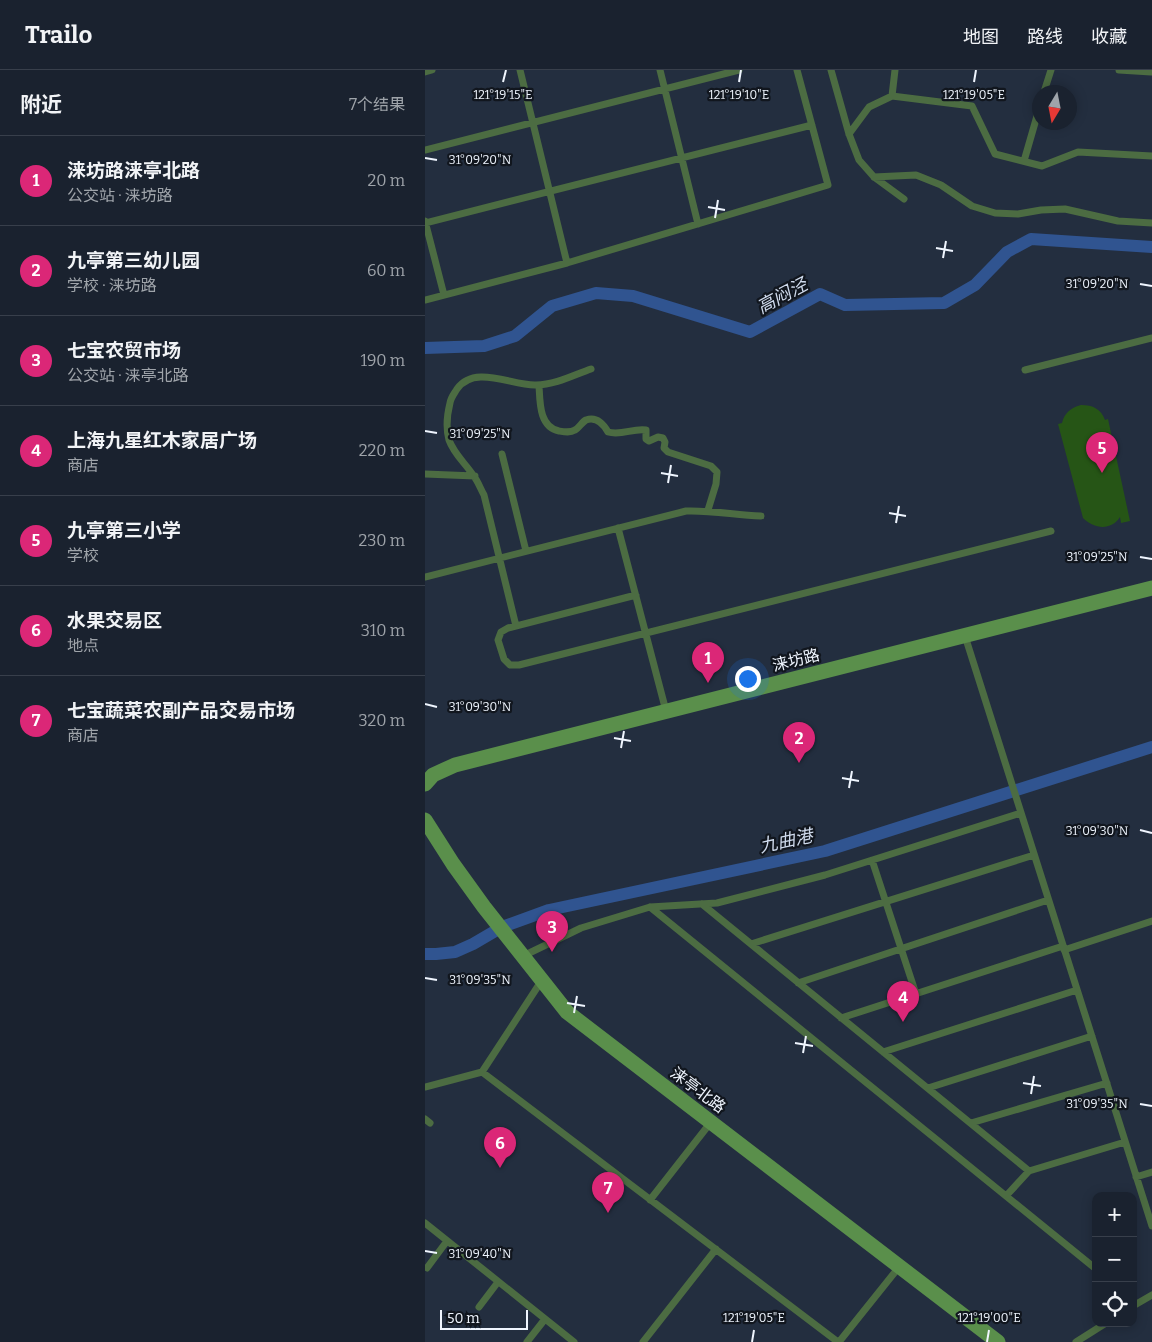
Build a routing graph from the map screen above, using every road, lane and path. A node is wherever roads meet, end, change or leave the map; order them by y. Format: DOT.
graph roads {
  1 [pos="432,70"];
  2 [pos="520,70"];
  3 [pos="660,70"];
  4 [pos="739,70"];
  5 [pos="797,70"];
  6 [pos="831,70"];
  7 [pos="895,70"];
  8 [pos="1051,70"];
  9 [pos="1119,70"];
  10 [pos="425,72"];
  11 [pos="1151,73"];
  12 [pos="1046,85"];
  13 [pos="665,89"];
  14 [pos="892,96"];
  15 [pos="533,122"];
  16 [pos="812,125"];
  17 [pos="1033,130"];
  18 [pos="849,134"];
  19 [pos="425,150"];
  20 [pos="1152,156"];
  21 [pos="682,158"];
  22 [pos="1023,161"];
  23 [pos="874,177"];
  24 [pos="550,192"];
  25 [pos="904,199"];
  26 [pos="425,223"];
  27 [pos="1152,223"];
  28 [pos="698,224"];
  29 [pos="567,263"];
  30 [pos="444,295"];
  31 [pos="425,300"];
  32 [pos="1152,338"];
  33 [pos="591,369"];
  34 [pos="1025,370"];
  35 [pos="539,385"];
  36 [pos="502,454"];
  37 [pos="425,474"];
  38 [pos="475,476"];
  39 [pos="708,510"];
  40 [pos="761,516"];
  41 [pos="619,528"];
  42 [pos="1051,532"];
  43 [pos="526,551"];
  44 [pos="499,558"];
  45 [pos="425,577"];
  46 [pos="1152,588"];
  47 [pos="636,595"];
  48 [pos="516,626"];
  49 [pos="646,633"];
  50 [pos="965,636"];
  51 [pos="666,711"];
  52 [pos="425,784"];
  53 [pos="1020,811"];
  54 [pos="425,820"];
  55 [pos="1034,855"];
  56 [pos="872,860"];
  57 [pos="1049,900"];
  58 [pos="886,901"];
  59 [pos="702,904"];
  60 [pos="650,908"];
  61 [pos="1152,921"];
  62 [pos="751,944"];
  63 [pos="1064,948"];
  64 [pos="901,949"];
  65 [pos="518,950"];
  66 [pos="542,980"];
  67 [pos="798,983"];
  68 [pos="1077,990"];
  69 [pos="916,994"];
  70 [pos="841,1018"];
  71 [pos="1092,1036"];
  72 [pos="883,1052"];
  73 [pos="482,1072"];
  74 [pos="1107,1083"];
  75 [pos="425,1087"];
  76 [pos="927,1088"];
  77 [pos="711,1122"];
  78 [pos="971,1123"];
  79 [pos="1125,1142"];
  80 [pos="1029,1171"];
  81 [pos="1152,1172"];
  82 [pos="1137,1177"];
  83 [pos="1006,1196"];
  84 [pos="650,1200"];
  85 [pos="425,1223"];
  86 [pos="1152,1226"];
  87 [pos="447,1241"];
  88 [pos="716,1250"];
  89 [pos="899,1266"];
  90 [pos="1092,1266"];
  91 [pos="427,1268"];
  92 [pos="498,1282"];
  93 [pos="1152,1294"];
  94 [pos="1137,1302"];
  95 [pos="479,1307"];
  96 [pos="545,1319"];
  97 [pos="1100,1327"];
  98 [pos="527,1342"];
  99 [pos="574,1342"];
  100 [pos="643,1342"];
  101 [pos="839,1342"];
  102 [pos="998,1342"];
  103 [pos="1076,1342"];
  1 -- 10 [label="lane"];
  2 -- 15 [label="lane"];
  3 -- 13 [label="lane"];
  4 -- 13 [label="lane"];
  5 -- 16 [label="lane"];
  6 -- 18 [label="lane"];
  7 -- 14 [label="lane"];
  8 -- 12 [label="lane"];
  9 -- 11 [label="lane"];
  13 -- 15 [label="lane"];
  13 -- 21 [label="lane"];
  14 -- 18 [label="lane"];
  14 -- 22 [label="lane"];
  15 -- 19 [label="lane"];
  15 -- 24 [label="lane"];
  16 -- 21 [label="lane"];
  16 -- 28 [label="lane"];
  17 -- 22 [label="lane"];
  18 -- 23 [label="lane"];
  20 -- 22 [label="lane"];
  21 -- 24 [label="lane"];
  21 -- 28 [label="lane"];
  23 -- 25 [label="lane"];
  23 -- 27 [label="lane"];
  24 -- 26 [label="lane"];
  24 -- 29 [label="lane"];
  26 -- 30 [label="lane"];
  28 -- 29 [label="lane"];
  29 -- 30 [label="lane"];
  30 -- 31 [label="lane"];
  32 -- 34 [label="lane"];
  33 -- 35 [label="lane"];
  35 -- 38 [label="lane"];
  35 -- 39 [label="lane"];
  36 -- 43 [label="lane"];
  37 -- 38 [label="lane"];
  38 -- 44 [label="lane"];
  39 -- 40 [label="lane"];
  39 -- 41 [label="lane"];
  41 -- 43 [label="lane"];
  41 -- 47 [label="lane"];
  42 -- 49 [label="lane"];
  43 -- 44 [label="lane"];
  44 -- 45 [label="lane"];
  44 -- 48 [label="lane"];
  46 -- 50 [label="street, 涞坊路"];
  47 -- 48 [label="lane"];
  47 -- 49 [label="lane"];
  48 -- 49 [label="lane"];
  49 -- 51 [label="lane"];
  50 -- 51 [label="street, 涞坊路"];
  50 -- 53 [label="lane"];
  51 -- 52 [label="street, 涞坊路"];
  53 -- 55 [label="lane"];
  53 -- 56 [label="lane"];
  54 -- 65 [label="street, 涞亭北路"];
  55 -- 57 [label="lane"];
  55 -- 58 [label="lane"];
  56 -- 58 [label="lane"];
  56 -- 59 [label="lane"];
  57 -- 63 [label="lane"];
  57 -- 64 [label="lane"];
  58 -- 62 [label="lane"];
  58 -- 64 [label="lane"];
  59 -- 60 [label="lane"];
  59 -- 62 [label="lane"];
  60 -- 65 [label="lane"];
  60 -- 83 [label="lane"];
  61 -- 63 [label="lane"];
  62 -- 67 [label="lane"];
  63 -- 68 [label="lane"];
  63 -- 69 [label="lane"];
  64 -- 67 [label="lane"];
  64 -- 69 [label="lane"];
  65 -- 66 [label="street, 涞亭北路"];
  66 -- 73 [label="lane"];
  66 -- 77 [label="street, 涞亭北路"];
  67 -- 70 [label="lane"];
  68 -- 71 [label="lane"];
  68 -- 72 [label="lane"];
  69 -- 70 [label="lane"];
  70 -- 72 [label="lane"];
  71 -- 74 [label="lane"];
  71 -- 76 [label="lane"];
  72 -- 76 [label="lane"];
  73 -- 75 [label="lane"];
  73 -- 84 [label="lane"];
  74 -- 78 [label="lane"];
  74 -- 79 [label="lane"];
  76 -- 78 [label="lane"];
  77 -- 84 [label="lane"];
  77 -- 89 [label="street, 涞亭北路"];
  78 -- 80 [label="lane"];
  79 -- 80 [label="lane"];
  79 -- 82 [label="lane"];
  80 -- 83 [label="lane"];
  81 -- 82 [label="lane"];
  82 -- 86 [label="lane"];
  83 -- 90 [label="lane"];
  84 -- 88 [label="lane"];
  85 -- 87 [label="lane"];
  87 -- 91 [label="lane"];
  87 -- 92 [label="lane"];
  88 -- 100 [label="lane"];
  88 -- 101 [label="lane"];
  89 -- 101 [label="lane"];
  89 -- 102 [label="street, 涞亭北路"];
  92 -- 95 [label="lane"];
  92 -- 96 [label="lane"];
  93 -- 94 [label="lane"];
  96 -- 98 [label="lane"];
  96 -- 99 [label="lane"];
  97 -- 103 [label="lane"];
}
